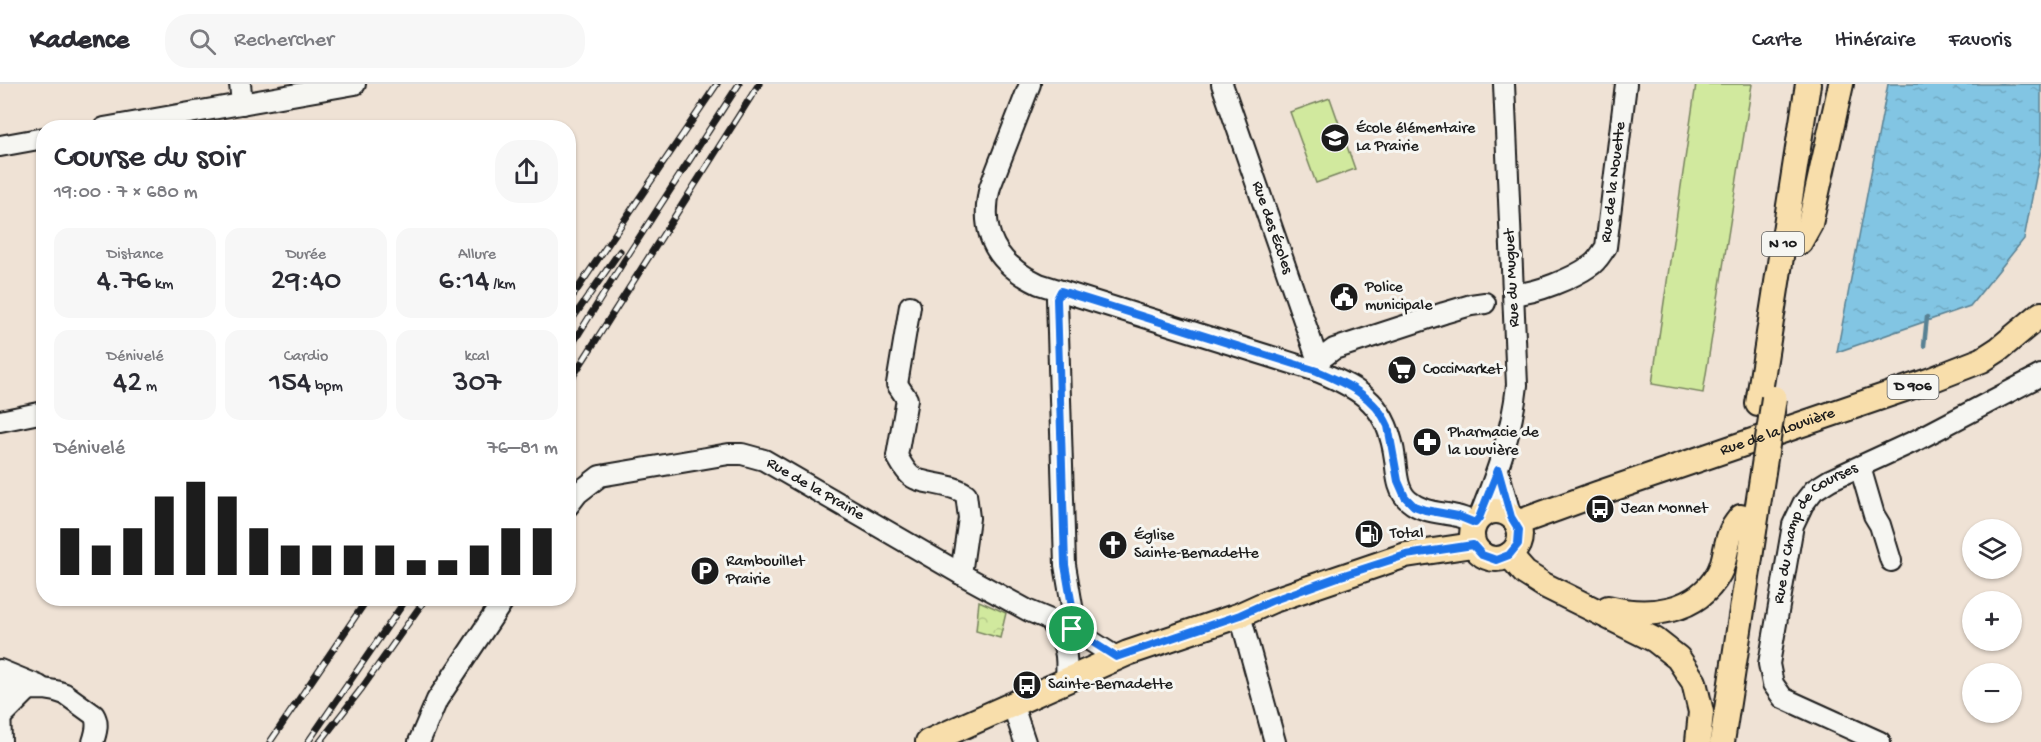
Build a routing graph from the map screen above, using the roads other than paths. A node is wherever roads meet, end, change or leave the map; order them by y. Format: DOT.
graph roads {
  1 [pos="356,84"];
  2 [pos="1030,84"];
  3 [pos="1222,84"];
  4 [pos="1504,84"];
  5 [pos="1626,84"];
  6 [pos="1808,84"];
  7 [pos="1824,84"];
  8 [pos="1841,84"];
  9 [pos="241,94"];
  10 [pos="136,120"];
  11 [pos="36,139"];
  12 [pos="0,146"];
  13 [pos="1800,242"];
  14 [pos="1061,291"];
  15 [pos="1514,294"];
  16 [pos="1485,303"];
  17 [pos="910,306"];
  18 [pos="2036,314"];
  19 [pos="1318,366"];
  20 [pos="2041,375"];
  21 [pos="1766,401"];
  22 [pos="36,414"];
  23 [pos="0,421"];
  24 [pos="1860,467"];
  25 [pos="1498,470"];
  26 [pos="1755,474"];
  27 [pos="576,496"];
  28 [pos="1741,517"];
  29 [pos="1514,520"];
  30 [pos="1476,528"];
  31 [pos="1509,555"];
  32 [pos="1891,561"];
  33 [pos="961,574"];
  34 [pos="1576,600"];
  35 [pos="500,606"];
  36 [pos="1240,615"];
  37 [pos="1050,621"];
  38 [pos="1072,629"];
  39 [pos="1116,657"];
  40 [pos="0,670"];
  41 [pos="1066,679"];
  42 [pos="37,689"];
  43 [pos="0,690"];
  44 [pos="1012,704"];
  45 [pos="1,710"];
  46 [pos="1,742"];
  47 [pos="93,742"];
  48 [pos="419,742"];
  49 [pos="928,742"];
  50 [pos="1025,742"];
  51 [pos="1275,742"];
  52 [pos="1698,742"];
  53 [pos="1706,742"];
  54 [pos="1722,742"];
  55 [pos="1880,742"];
  1 -- 9 [label="street"];
  2 -- 14 [label="street"];
  3 -- 19 [label="street, Rue des Écoles"];
  4 -- 15 [label="street, Rue du Muguet"];
  5 -- 15 [label="street, Rue de la Nouette"];
  6 -- 21 [label="main road, N 10"];
  7 -- 13 [label="main road, N 10"];
  8 -- 13 [label="main road"];
  9 -- 10 [label="street"];
  11 -- 12 [label="street"];
  13 -- 21 [label="main road, N 10"];
  14 -- 19 [label="street"];
  14 -- 38 [label="street"];
  15 -- 25 [label="street, Rue du Muguet"];
  16 -- 19 [label="street"];
  17 -- 33 [label="street"];
  18 -- 29 [label="main road, Rue de la Louvière / D 906"];
  19 -- 30 [label="street"];
  20 -- 24 [label="street, Rue du Champ de Courses"];
  21 -- 26 [label="main road, N 10, bridge"];
  22 -- 23 [label="street"];
  24 -- 32 [label="street"];
  24 -- 55 [label="street, Rue du Champ de Courses"];
  25 -- 29 [label="street"];
  25 -- 30 [label="street, Rue du Muguet"];
  26 -- 28 [label="main road, N 10"];
  26 -- 54 [label="main road, N 10"];
  27 -- 33 [label="street, Rue de la Prairie"];
  28 -- 34 [label="main road"];
  28 -- 53 [label="main road, N 10"];
  29 -- 30 [label="main road"];
  29 -- 31 [label="main road"];
  30 -- 31 [label="main road"];
  30 -- 36 [label="main road"];
  31 -- 34 [label="main road"];
  33 -- 37 [label="street, Rue de la Prairie"];
  34 -- 52 [label="main road"];
  35 -- 48 [label="street"];
  36 -- 39 [label="main road"];
  36 -- 51 [label="street"];
  37 -- 38 [label="street, Rue de la Prairie"];
  37 -- 41 [label="street"];
  38 -- 39 [label="street, Rue de la Prairie"];
  39 -- 41 [label="main road"];
  40 -- 42 [label="street"];
  41 -- 44 [label="main road"];
  42 -- 43 [label="street"];
  42 -- 45 [label="street"];
  42 -- 47 [label="street"];
  44 -- 49 [label="main road"];
  44 -- 50 [label="street"];
  45 -- 46 [label="street"];
}
